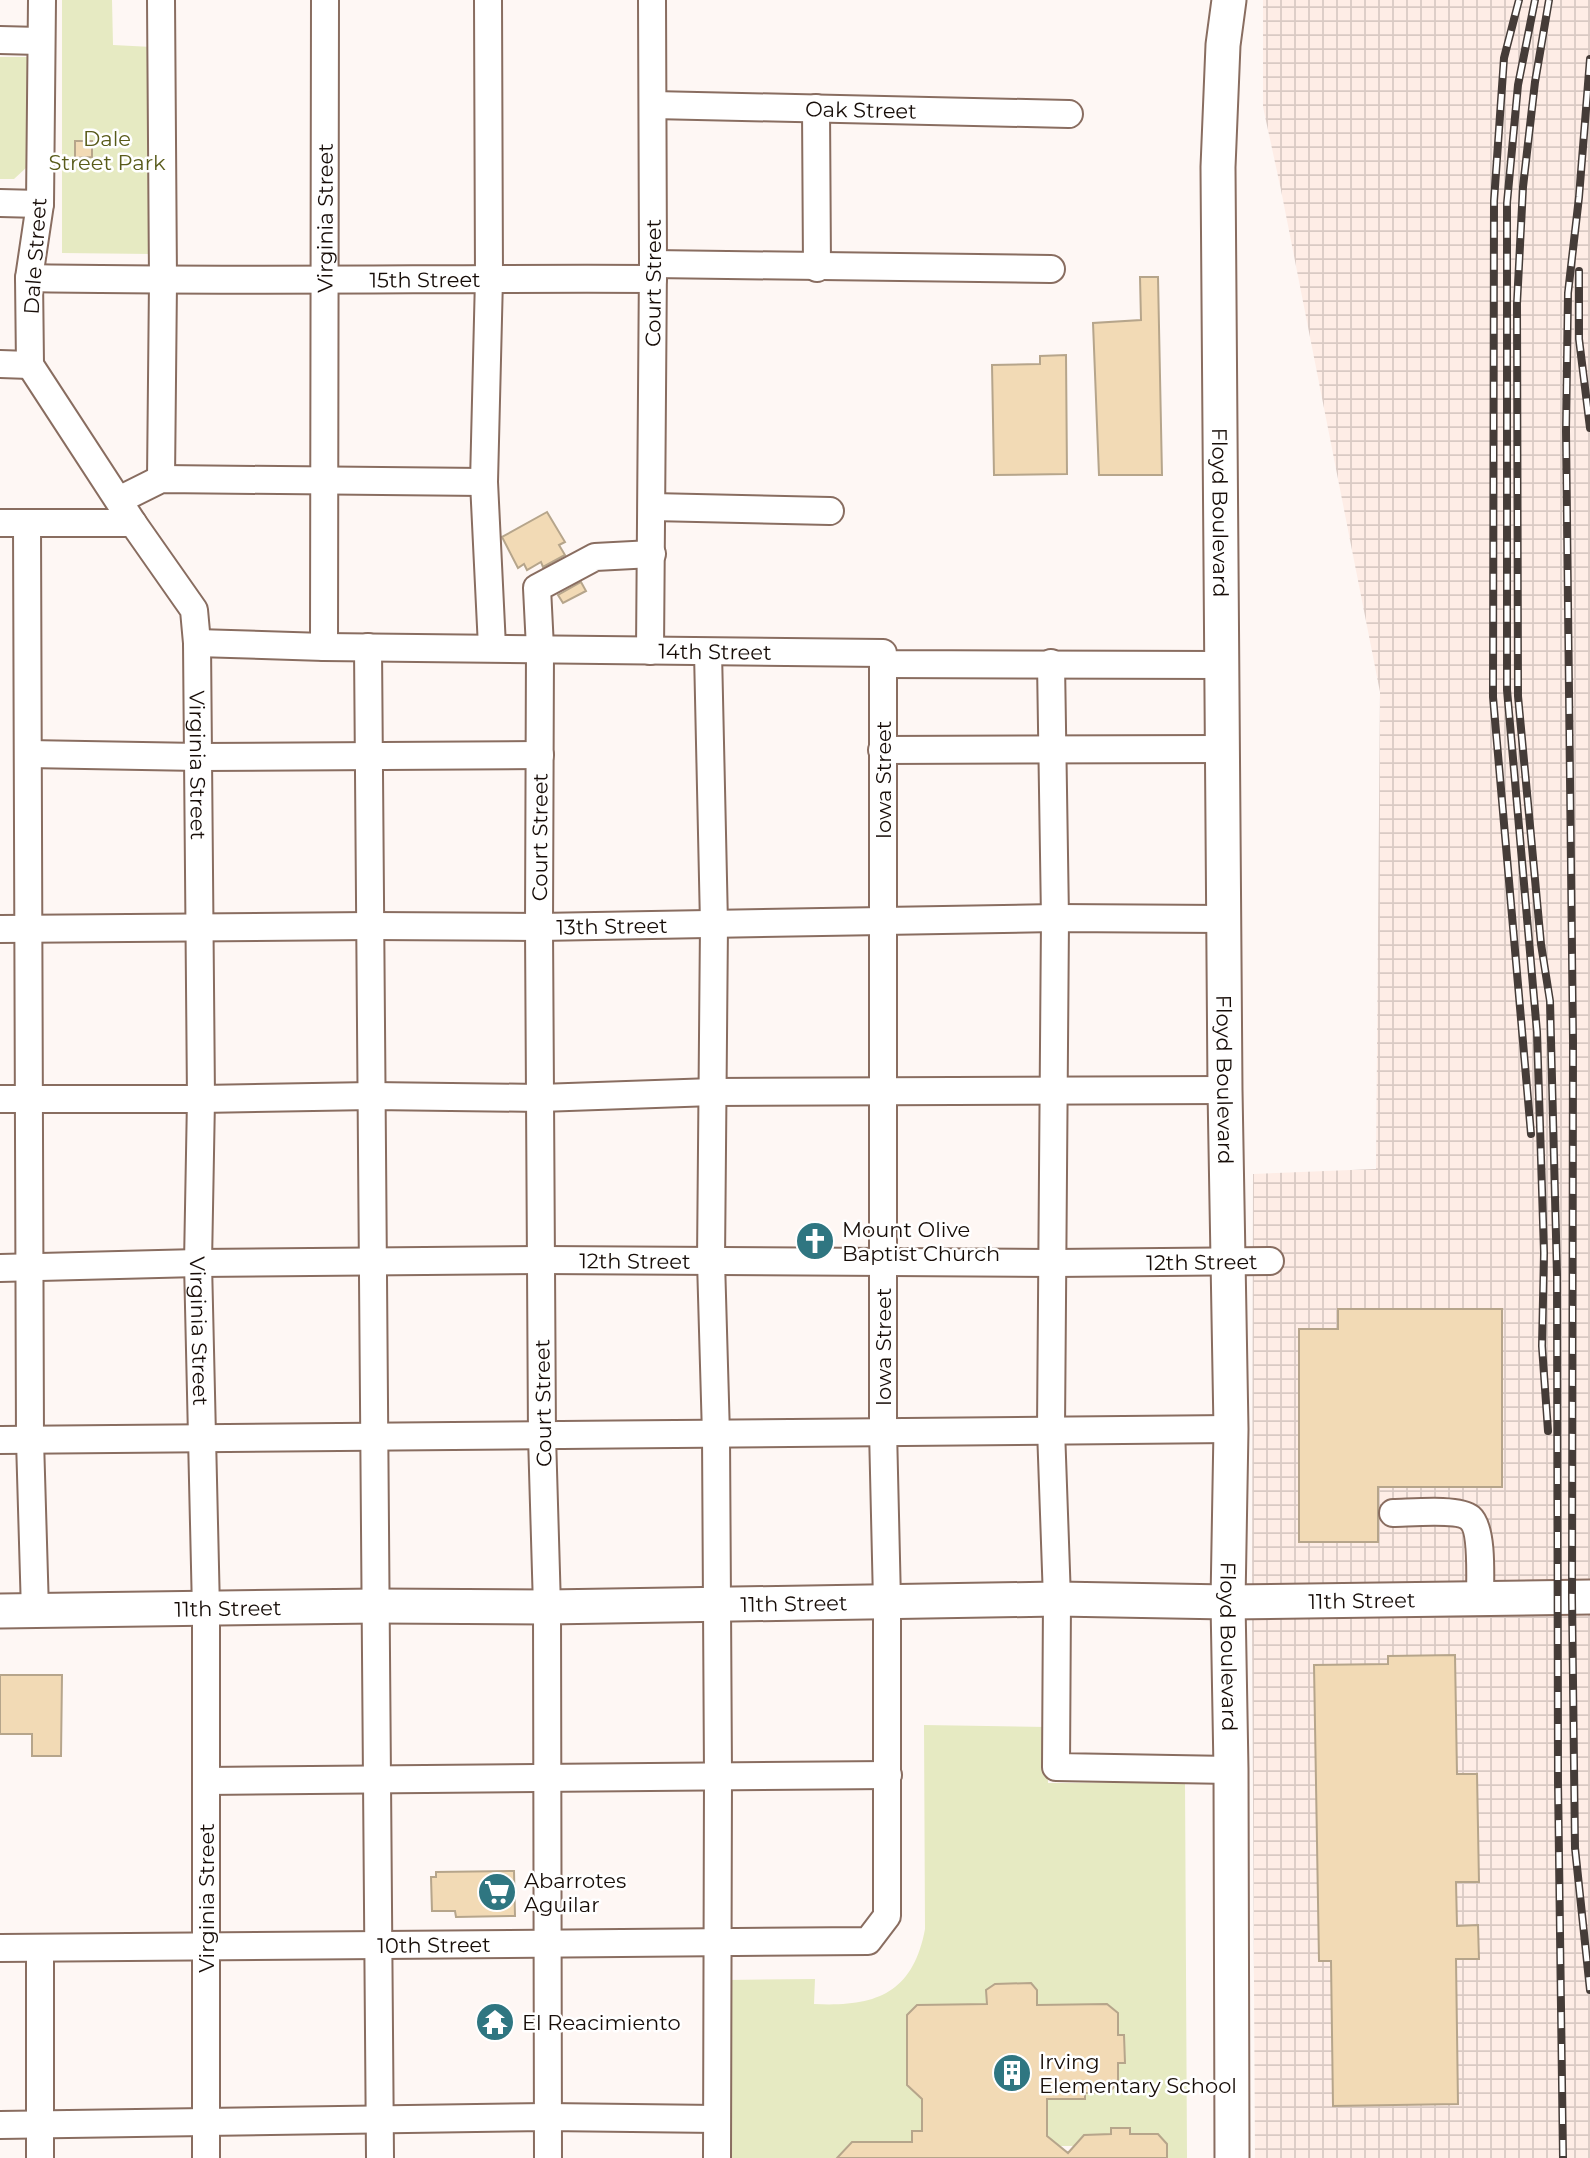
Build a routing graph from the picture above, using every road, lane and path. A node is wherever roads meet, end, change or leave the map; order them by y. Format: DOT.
graph roads {
  1 [pos="41,0"];
  2 [pos="162,0"];
  3 [pos="325,0"];
  4 [pos="488,0"];
  5 [pos="652,0"];
  6 [pos="1229,0"];
  7 [pos="0,40"];
  8 [pos="40,41"];
  9 [pos="653,104"];
  10 [pos="816,108"];
  11 [pos="1069,114"];
  12 [pos="0,203"];
  13 [pos="40,204"];
  14 [pos="817,268"];
  15 [pos="1051,269"];
  16 [pos="653,272"];
  17 [pos="29,278"];
  18 [pos="489,278"];
  19 [pos="326,279"];
  20 [pos="163,281"];
  21 [pos="0,364"];
  22 [pos="30,365"];
  23 [pos="161,479"];
  24 [pos="324,482"];
  25 [pos="484,482"];
  26 [pos="119,500"];
  27 [pos="652,507"];
  28 [pos="830,511"];
  29 [pos="0,523"];
  30 [pos="27,523"];
  31 [pos="133,523"];
  32 [pos="652,554"];
  33 [pos="197,643"];
  34 [pos="324,647"];
  35 [pos="368,647"];
  36 [pos="492,647"];
  37 [pos="540,648"];
  38 [pos="650,651"];
  39 [pos="708,652"];
  40 [pos="1052,663"];
  41 [pos="883,664"];
  42 [pos="1221,665"];
  43 [pos="1222,749"];
  44 [pos="882,750"];
  45 [pos="1053,750"];
  46 [pos="28,754"];
  47 [pos="540,755"];
  48 [pos="199,757"];
  49 [pos="368,757"];
  50 [pos="1055,918"];
  51 [pos="1224,919"];
  52 [pos="883,922"];
  53 [pos="714,924"];
  54 [pos="371,926"];
  55 [pos="201,928"];
  56 [pos="539,928"];
  57 [pos="0,929"];
  58 [pos="29,929"];
  59 [pos="1054,1090"];
  60 [pos="1224,1090"];
  61 [pos="713,1092"];
  62 [pos="882,1092"];
  63 [pos="372,1096"];
  64 [pos="29,1098"];
  65 [pos="540,1098"];
  66 [pos="0,1099"];
  67 [pos="201,1099"];
  68 [pos="541,1260"];
  69 [pos="711,1261"];
  70 [pos="1270,1261"];
  71 [pos="883,1262"];
  72 [pos="1227,1262"];
  73 [pos="198,1263"];
  74 [pos="373,1263"];
  75 [pos="1054,1263"];
  76 [pos="0,1268"];
  77 [pos="31,1268"];
  78 [pos="1052,1429"];
  79 [pos="1231,1429"];
  80 [pos="883,1430"];
  81 [pos="716,1435"];
  82 [pos="542,1436"];
  83 [pos="375,1438"];
  84 [pos="0,1440"];
  85 [pos="30,1440"];
  86 [pos="201,1440"];
  87 [pos="1393,1513"];
  88 [pos="1590,1597"];
  89 [pos="1057,1599"];
  90 [pos="1480,1599"];
  91 [pos="887,1601"];
  92 [pos="1228,1602"];
  93 [pos="717,1604"];
  94 [pos="376,1606"];
  95 [pos="547,1607"];
  96 [pos="206,1610"];
  97 [pos="0,1611"];
  98 [pos="35,1611"];
  99 [pos="1231,1770"];
  100 [pos="718,1775"];
  101 [pos="888,1775"];
  102 [pos="548,1777"];
  103 [pos="379,1779"];
  104 [pos="206,1781"];
  105 [pos="868,1941"];
  106 [pos="718,1942"];
  107 [pos="549,1944"];
  108 [pos="379,1945"];
  109 [pos="206,1947"];
  110 [pos="0,1948"];
  111 [pos="40,1948"];
  112 [pos="547,2117"];
  113 [pos="717,2119"];
  114 [pos="380,2121"];
  115 [pos="206,2124"];
  116 [pos="0,2125"];
  117 [pos="40,2125"];
  118 [pos="40,2158"];
  119 [pos="206,2158"];
  120 [pos="380,2158"];
  121 [pos="548,2158"];
  122 [pos="717,2158"];
  123 [pos="1233,2158"];
  1 -- 8 [label="street, Dale Street"];
  2 -- 20 [label="street"];
  3 -- 19 [label="street, Virginia Street"];
  4 -- 18 [label="street"];
  5 -- 9 [label="street, Court Street"];
  6 -- 42 [label="main road, Floyd Boulevard"];
  7 -- 8 [label="street"];
  8 -- 13 [label="street, Dale Street"];
  9 -- 10 [label="street, Oak Street"];
  9 -- 16 [label="street, Court Street"];
  10 -- 11 [label="street, Oak Street"];
  10 -- 14 [label="street"];
  12 -- 13 [label="street"];
  13 -- 17 [label="street, Dale Street"];
  14 -- 15 [label="street, 15th Street"];
  14 -- 16 [label="street, 15th Street"];
  16 -- 18 [label="street, 15th Street"];
  16 -- 27 [label="street, Court Street"];
  17 -- 20 [label="street, 15th Street"];
  17 -- 22 [label="street, Dale Street"];
  18 -- 19 [label="street, 15th Street"];
  18 -- 25 [label="street"];
  19 -- 20 [label="street, 15th Street"];
  19 -- 24 [label="street, Virginia Street"];
  20 -- 23 [label="street"];
  21 -- 22 [label="street"];
  22 -- 26 [label="street"];
  23 -- 24 [label="street"];
  23 -- 26 [label="street"];
  24 -- 25 [label="street"];
  24 -- 34 [label="street, Virginia Street"];
  25 -- 36 [label="street"];
  26 -- 31 [label="street"];
  27 -- 28 [label="street"];
  27 -- 32 [label="street, Court Street"];
  29 -- 30 [label="street"];
  30 -- 31 [label="street"];
  30 -- 46 [label="street"];
  31 -- 33 [label="street, Virginia Street"];
  32 -- 37 [label="street, Court Street"];
  32 -- 38 [label="street, Court Street"];
  33 -- 34 [label="street, 14th Street"];
  33 -- 48 [label="street, Virginia Street"];
  34 -- 35 [label="street, 14th Street"];
  35 -- 36 [label="street, 14th Street"];
  35 -- 49 [label="street"];
  36 -- 37 [label="street, 14th Street"];
  37 -- 38 [label="street, 14th Street"];
  37 -- 47 [label="street, Court Street"];
  38 -- 39 [label="street, 14th Street"];
  39 -- 41 [label="street, 14th Street"];
  39 -- 53 [label="street"];
  40 -- 41 [label="street, 14th Street"];
  40 -- 42 [label="street, 14th Street"];
  40 -- 45 [label="street"];
  41 -- 44 [label="street, Iowa Street"];
  42 -- 43 [label="main road, Floyd Boulevard"];
  43 -- 45 [label="street"];
  43 -- 51 [label="main road, Floyd Boulevard"];
  44 -- 45 [label="street"];
  44 -- 52 [label="street, Iowa Street"];
  45 -- 50 [label="street"];
  46 -- 48 [label="street"];
  46 -- 58 [label="street"];
  47 -- 49 [label="street"];
  47 -- 56 [label="street, Court Street"];
  48 -- 49 [label="street"];
  48 -- 55 [label="street, Virginia Street"];
  49 -- 54 [label="street"];
  50 -- 51 [label="street, 13th Street"];
  50 -- 52 [label="street, 13th Street"];
  50 -- 59 [label="street"];
  51 -- 60 [label="main road, Floyd Boulevard"];
  52 -- 53 [label="street, 13th Street"];
  52 -- 62 [label="street, Iowa Street"];
  53 -- 56 [label="street, 13th Street"];
  53 -- 61 [label="street"];
  54 -- 55 [label="street, 13th Street"];
  54 -- 56 [label="street, 13th Street"];
  54 -- 63 [label="street"];
  55 -- 58 [label="street, 13th Street"];
  55 -- 67 [label="street, Virginia Street"];
  56 -- 65 [label="street, Court Street"];
  57 -- 58 [label="street, 13th Street"];
  58 -- 64 [label="street"];
  59 -- 60 [label="street"];
  59 -- 62 [label="street"];
  59 -- 75 [label="street"];
  60 -- 72 [label="main road, Floyd Boulevard"];
  61 -- 62 [label="street"];
  61 -- 65 [label="street"];
  61 -- 69 [label="street"];
  62 -- 71 [label="street, Iowa Street"];
  63 -- 65 [label="street"];
  63 -- 67 [label="street"];
  63 -- 74 [label="street"];
  64 -- 66 [label="street"];
  64 -- 67 [label="street"];
  64 -- 77 [label="street"];
  65 -- 68 [label="street, Court Street"];
  67 -- 73 [label="street, Virginia Street"];
  68 -- 69 [label="street, 12th Street"];
  68 -- 74 [label="street, 12th Street"];
  68 -- 82 [label="street, Court Street"];
  69 -- 71 [label="street, 12th Street"];
  69 -- 81 [label="street"];
  70 -- 72 [label="street, 12th Street"];
  71 -- 75 [label="street, 12th Street"];
  71 -- 80 [label="street, Iowa Street"];
  72 -- 75 [label="street, 12th Street"];
  72 -- 79 [label="main road, Floyd Boulevard"];
  73 -- 74 [label="street, 12th Street"];
  73 -- 77 [label="street, 12th Street"];
  73 -- 86 [label="street, Virginia Street"];
  74 -- 83 [label="street"];
  75 -- 78 [label="street"];
  76 -- 77 [label="street, 12th Street"];
  77 -- 85 [label="street"];
  78 -- 79 [label="street"];
  78 -- 80 [label="street"];
  78 -- 89 [label="street"];
  79 -- 92 [label="main road, Floyd Boulevard"];
  80 -- 81 [label="street"];
  80 -- 91 [label="street, Iowa Street"];
  81 -- 82 [label="street"];
  81 -- 93 [label="street"];
  82 -- 83 [label="street"];
  82 -- 95 [label="street, Court Street"];
  83 -- 86 [label="street"];
  83 -- 94 [label="street"];
  84 -- 85 [label="street"];
  85 -- 86 [label="street"];
  85 -- 98 [label="street"];
  86 -- 96 [label="street, Virginia Street"];
  87 -- 90 [label="street"];
  88 -- 90 [label="main road, 11th Street"];
  89 -- 91 [label="main road, 11th Street"];
  89 -- 92 [label="main road, 11th Street"];
  89 -- 99 [label="street"];
  90 -- 92 [label="main road, 11th Street"];
  91 -- 93 [label="main road, 11th Street"];
  91 -- 101 [label="street, Iowa Street"];
  92 -- 99 [label="main road, Floyd Boulevard"];
  93 -- 95 [label="main road, 11th Street"];
  93 -- 100 [label="street"];
  94 -- 95 [label="main road, 11th Street"];
  94 -- 96 [label="main road, 11th Street"];
  94 -- 103 [label="street"];
  95 -- 102 [label="street, Court Street"];
  96 -- 98 [label="main road, 11th Street"];
  96 -- 104 [label="street, Virginia Street"];
  97 -- 98 [label="main road, 11th Street"];
  99 -- 123 [label="main road, Floyd Boulevard"];
  100 -- 101 [label="street"];
  100 -- 102 [label="street"];
  100 -- 106 [label="street"];
  101 -- 105 [label="street, Iowa Street"];
  102 -- 103 [label="street"];
  102 -- 107 [label="street, Court Street"];
  103 -- 104 [label="street"];
  103 -- 108 [label="street"];
  104 -- 109 [label="street, Virginia Street"];
  105 -- 106 [label="street, 10th Street"];
  106 -- 107 [label="street, 10th Street"];
  106 -- 113 [label="street"];
  107 -- 108 [label="street, 10th Street"];
  107 -- 112 [label="street, Court Street"];
  108 -- 109 [label="street, 10th Street"];
  108 -- 114 [label="street"];
  109 -- 111 [label="street, 10th Street"];
  109 -- 115 [label="street, Virginia Street"];
  110 -- 111 [label="street, 10th Street"];
  111 -- 117 [label="street"];
  112 -- 113 [label="street"];
  112 -- 114 [label="street"];
  112 -- 121 [label="street, Court Street"];
  113 -- 122 [label="street"];
  114 -- 115 [label="street"];
  114 -- 120 [label="street"];
  115 -- 117 [label="street"];
  115 -- 119 [label="street, Virginia Street"];
  116 -- 117 [label="street"];
  117 -- 118 [label="street"];
}
